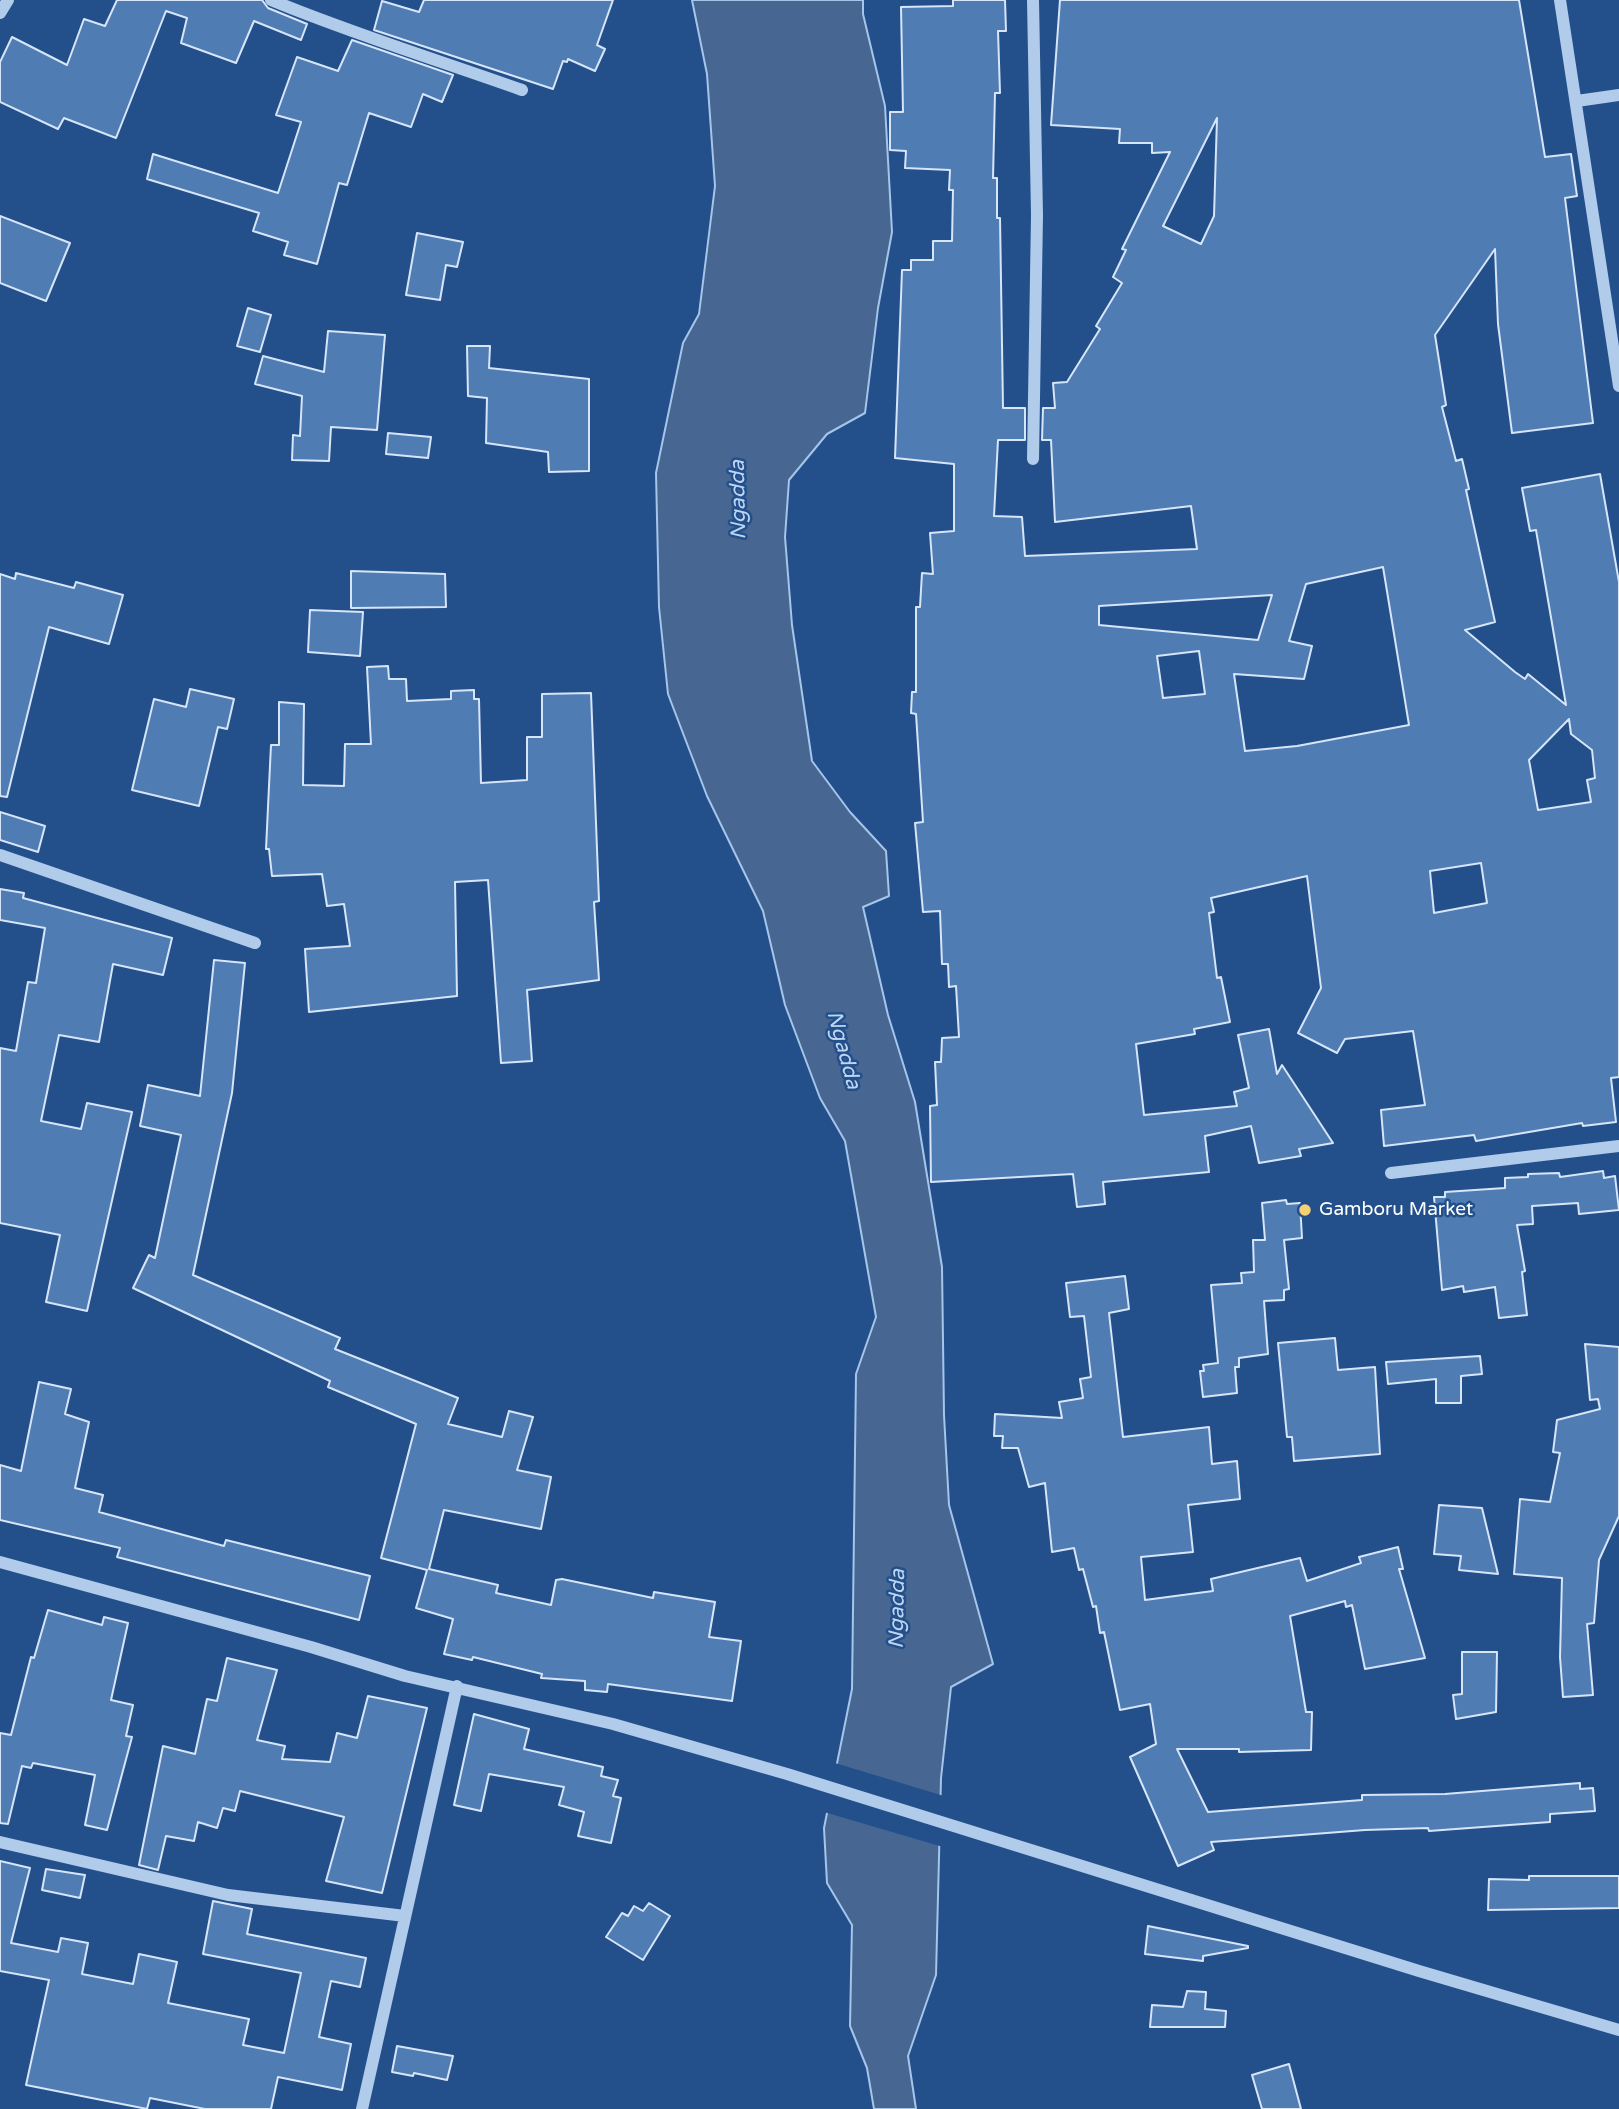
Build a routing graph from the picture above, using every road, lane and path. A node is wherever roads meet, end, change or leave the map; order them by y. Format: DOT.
graph roads {
  1 [pos="8,0"];
  2 [pos="271,0"];
  3 [pos="1033,0"];
  4 [pos="1560,0"];
  5 [pos="0,13"];
  6 [pos="522,90"];
  7 [pos="1619,95"];
  8 [pos="1577,101"];
  9 [pos="1619,386"];
  10 [pos="1033,459"];
  11 [pos="0,855"];
  12 [pos="255,943"];
  13 [pos="1619,1146"];
  14 [pos="1391,1173"];
  15 [pos="0,1562"];
  16 [pos="457,1686"];
  17 [pos="0,1842"];
  18 [pos="405,1916"];
  19 [pos="1619,2030"];
  20 [pos="362,2109"];
  1 -- 5 [label="street"];
  2 -- 6 [label="street"];
  3 -- 10 [label="street"];
  4 -- 8 [label="street"];
  7 -- 8 [label="street"];
  8 -- 9 [label="street"];
  11 -- 12 [label="street"];
  13 -- 14 [label="street"];
  15 -- 16 [label="street"];
  16 -- 18 [label="street"];
  16 -- 19 [label="street"];
  17 -- 18 [label="street"];
  18 -- 20 [label="street"];
}
